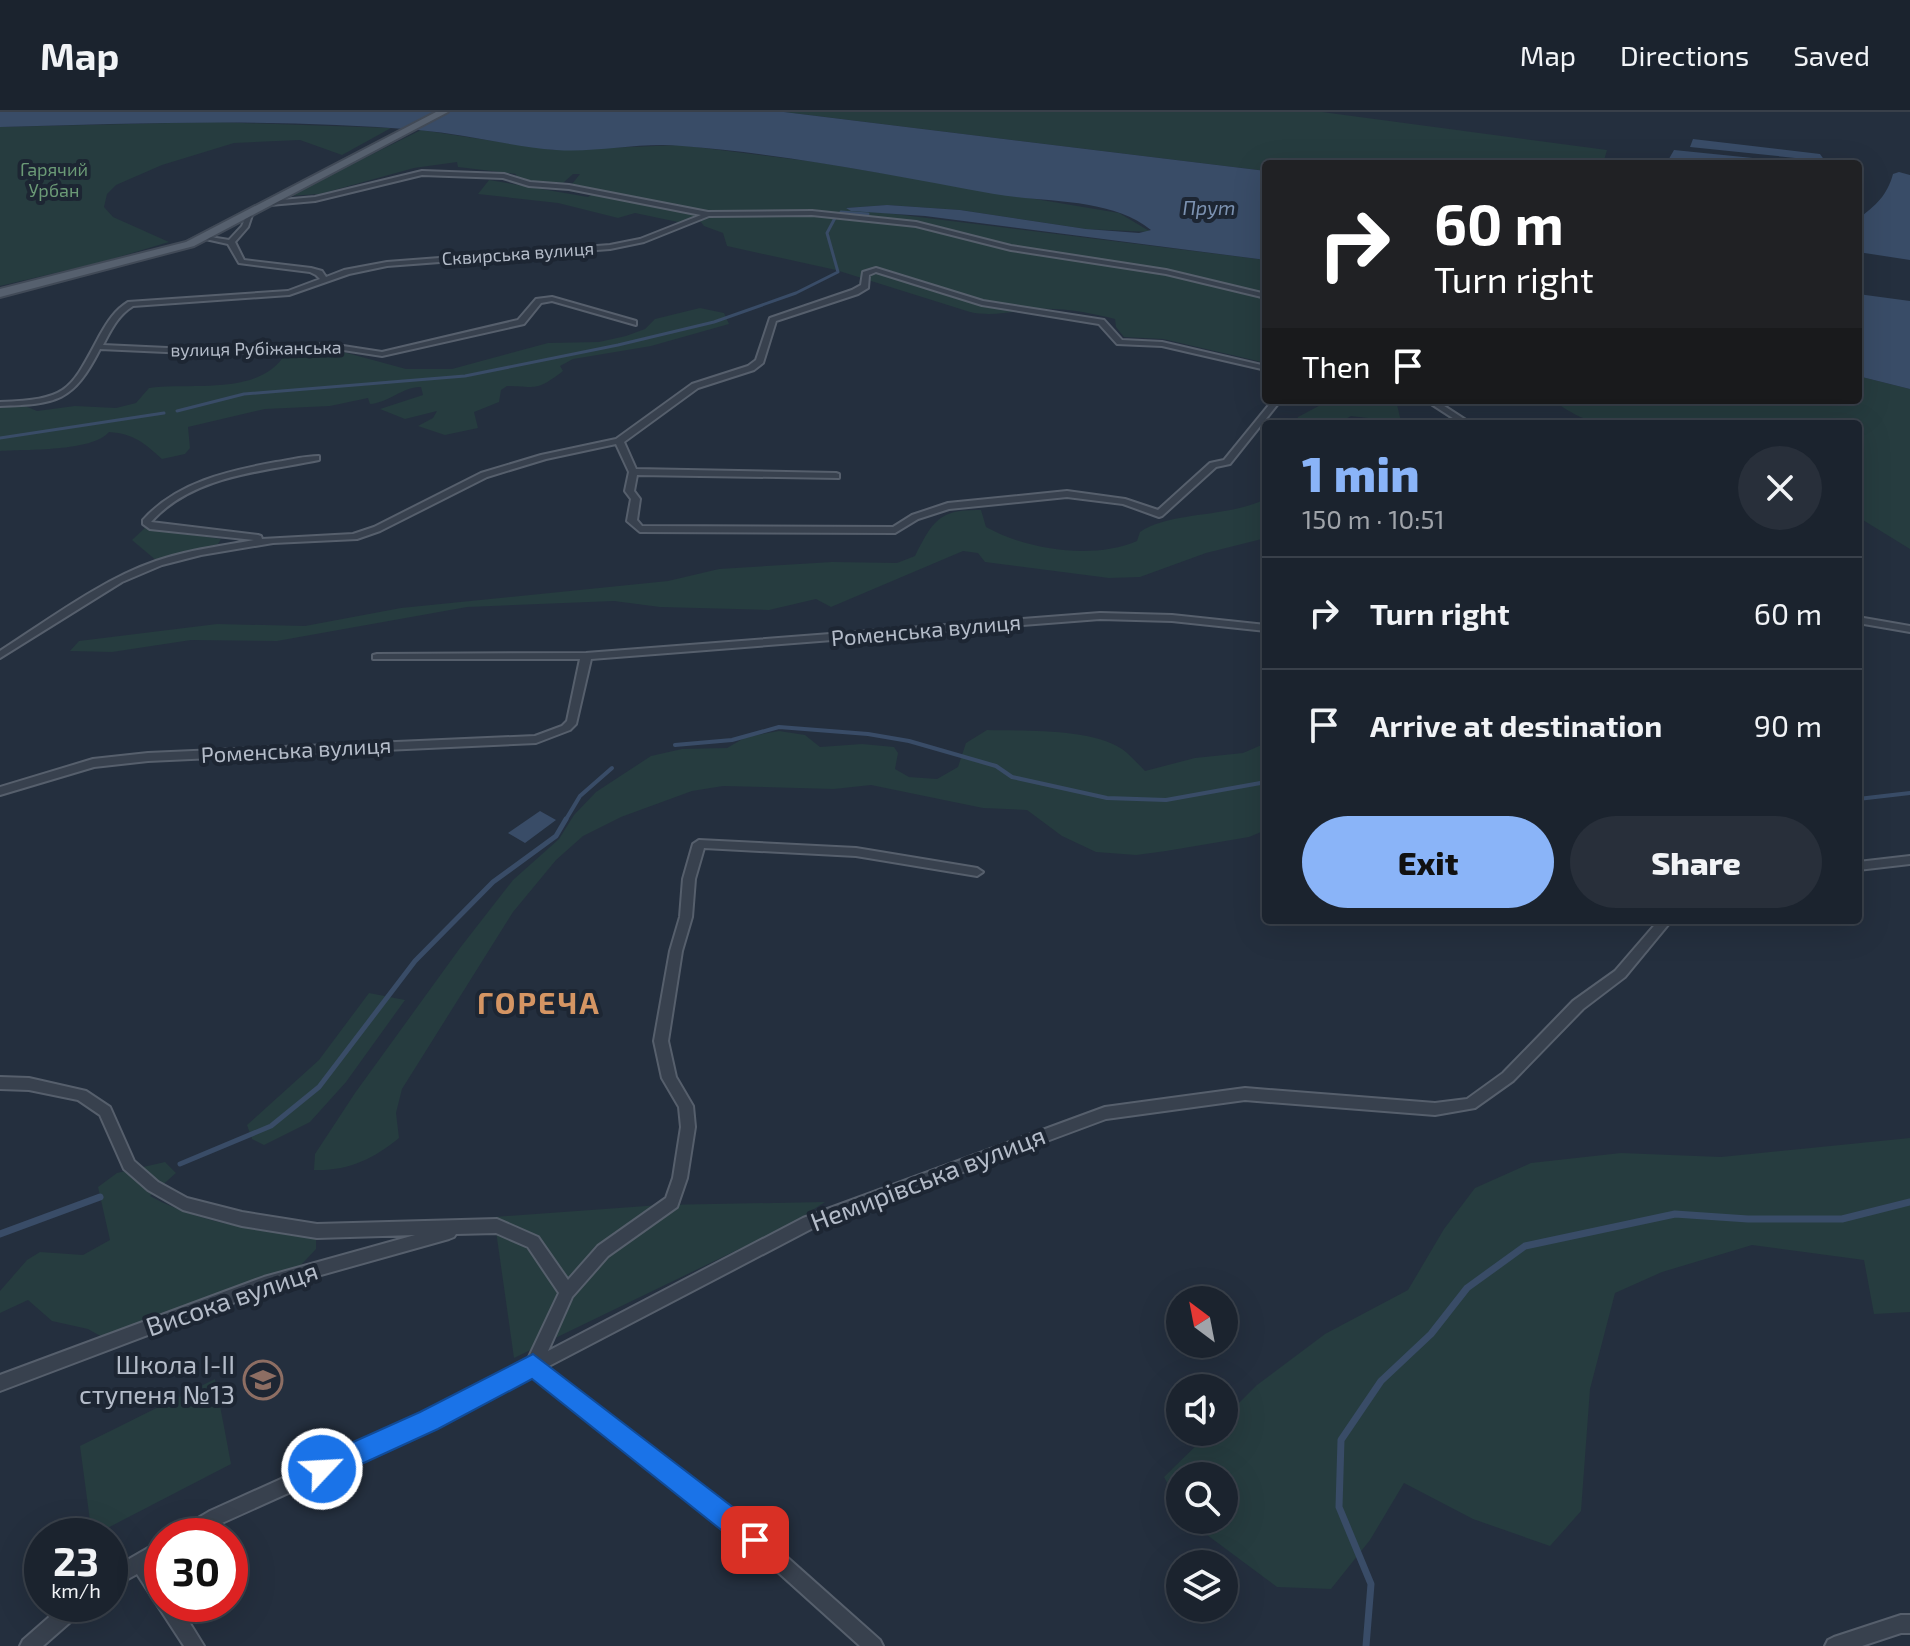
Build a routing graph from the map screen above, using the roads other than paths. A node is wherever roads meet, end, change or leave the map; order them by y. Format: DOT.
graph roads {
  1 [pos="443,112"];
  2 [pos="270,203"];
  3 [pos="708,214"];
  4 [pos="249,215"];
  5 [pos="204,238"];
  6 [pos="231,242"];
  7 [pos="324,280"];
  8 [pos="0,293"];
  9 [pos="1262,295"];
  10 [pos="633,323"];
  11 [pos="100,347"];
  12 [pos="1262,367"];
  13 [pos="0,404"];
  14 [pos="1274,404"];
  15 [pos="1436,404"];
  16 [pos="1462,420"];
  17 [pos="619,441"];
  18 [pos="316,458"];
  19 [pos="633,472"];
  20 [pos="836,476"];
  21 [pos="273,540"];
  22 [pos="1862,621"];
  23 [pos="1262,628"];
  24 [pos="1910,628"];
  25 [pos="0,655"];
  26 [pos="586,656"];
  27 [pos="377,657"];
  28 [pos="0,791"];
  29 [pos="1910,860"];
  30 [pos="1862,866"];
  31 [pos="977,872"];
  32 [pos="1663,924"];
  33 [pos="0,1083"];
  34 [pos="468,1227"];
  35 [pos="567,1292"];
  36 [pos="533,1366"];
  37 [pos="0,1383"];
  38 [pos="214,1518"];
  39 [pos="144,1560"];
  40 [pos="140,1562"];
  41 [pos="144,1568"];
  42 [pos="128,1569"];
  43 [pos="57,1622"];
  44 [pos="179,1622"];
  45 [pos="1910,1624"];
  46 [pos="29,1646"];
  47 [pos="195,1646"];
  48 [pos="874,1646"];
  49 [pos="1834,1646"];
  1 -- 2 [label="main road"];
  2 -- 3 [label="street"];
  2 -- 4 [label="main road"];
  3 -- 7 [label="street, Сквирська вулиця"];
  3 -- 9 [label="street"];
  4 -- 5 [label="main road"];
  4 -- 6 [label="street"];
  5 -- 6 [label="street"];
  5 -- 8 [label="main road"];
  6 -- 7 [label="street"];
  7 -- 11 [label="street, Сквирська вулиця"];
  10 -- 11 [label="street, вулиця Рубіжанська"];
  11 -- 13 [label="street, Сквирська вулиця"];
  12 -- 17 [label="street"];
  14 -- 19 [label="street"];
  15 -- 16 [label="street"];
  17 -- 19 [label="street"];
  17 -- 21 [label="street"];
  18 -- 21 [label="street"];
  19 -- 20 [label="street"];
  21 -- 25 [label="street"];
  22 -- 24 [label="street"];
  23 -- 26 [label="street, Роменська вулиця"];
  26 -- 27 [label="street, Роменська вулиця"];
  26 -- 28 [label="street, Роменська вулиця"];
  29 -- 30 [label="street"];
  31 -- 35 [label="street"];
  32 -- 36 [label="street, Немирівська вулиця"];
  33 -- 34 [label="street"];
  34 -- 35 [label="street"];
  34 -- 37 [label="street, Висока вулиця"];
  35 -- 36 [label="street"];
  36 -- 38 [label="street, Немирівська вулиця"];
  36 -- 48 [label="street"];
  39 -- 40 [label="street"];
  40 -- 41 [label="street"];
  40 -- 42 [label="street"];
  43 -- 46 [label="street"];
  44 -- 47 [label="street"];
  45 -- 49 [label="street"];
}
